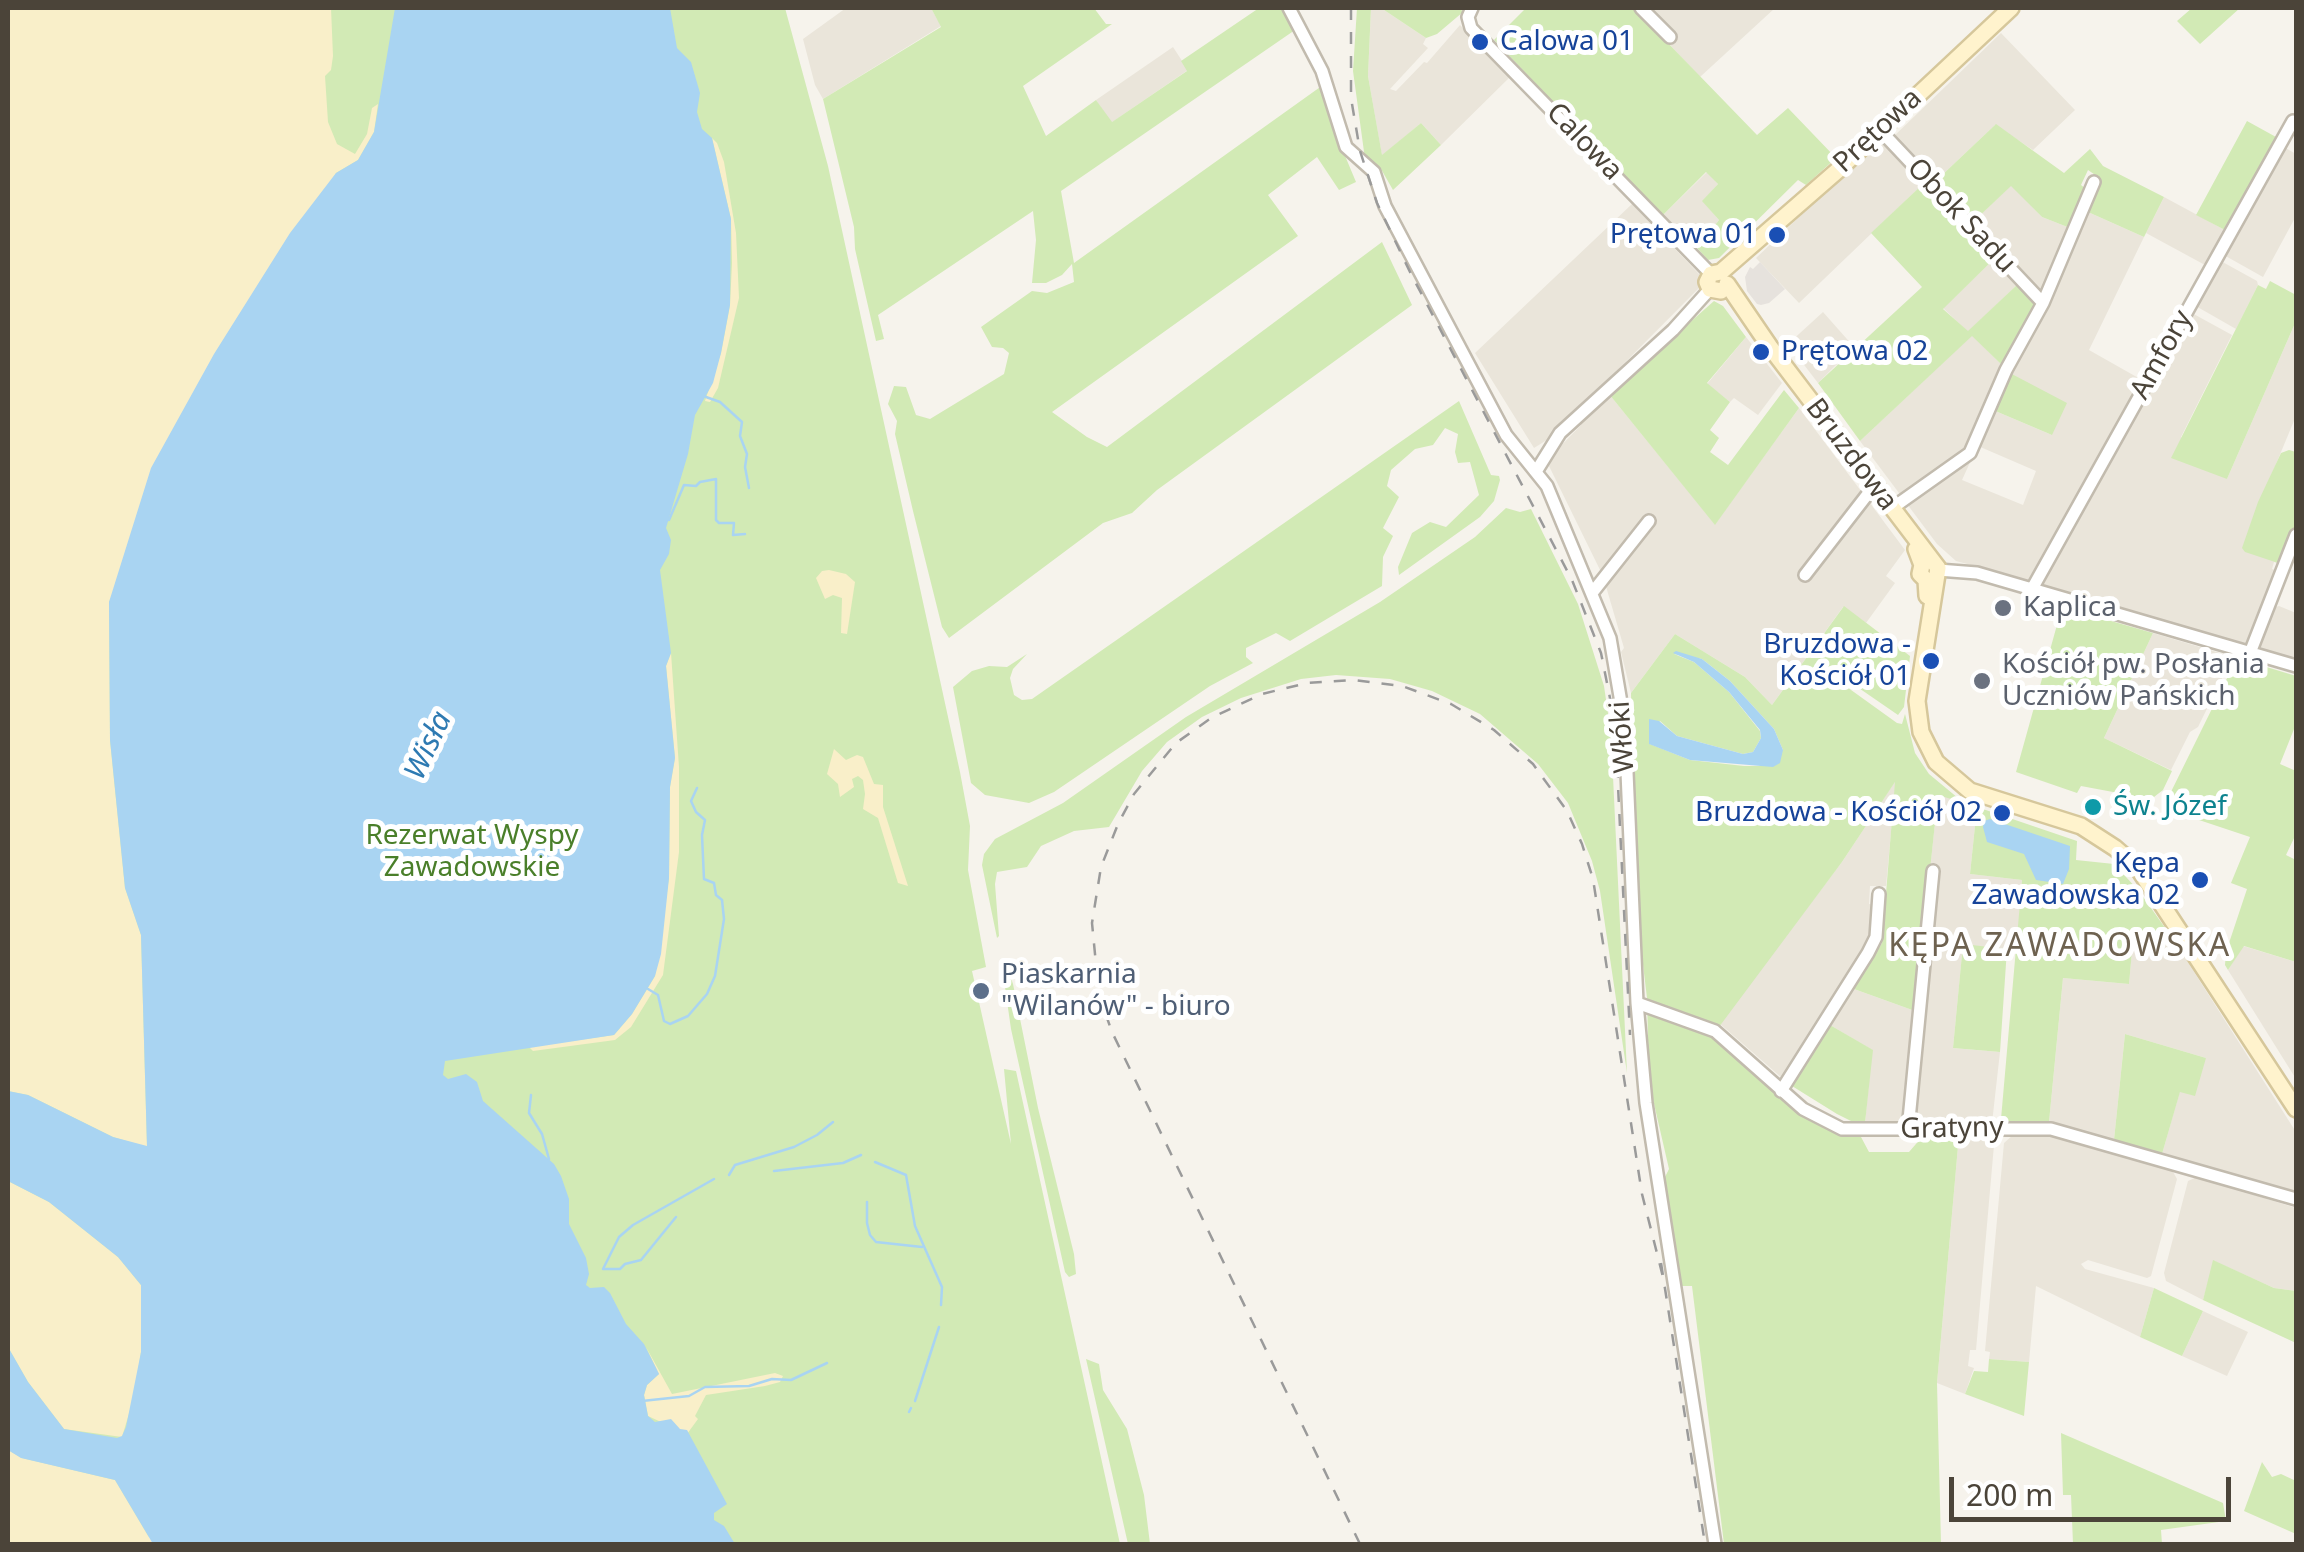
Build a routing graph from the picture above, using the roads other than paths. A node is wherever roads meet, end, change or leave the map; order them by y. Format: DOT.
graph roads {
  1 [pos="1289,8"];
  2 [pos="1472,8"];
  3 [pos="1641,8"];
  4 [pos="2010,8"];
  5 [pos="1670,37"];
  6 [pos="2292,120"];
  7 [pos="1880,130"];
  8 [pos="2094,182"];
  9 [pos="1719,281"];
  10 [pos="2044,303"];
  11 [pos="1537,470"];
  12 [pos="1874,486"];
  13 [pos="1891,509"];
  14 [pos="1649,521"];
  15 [pos="2296,535"];
  16 [pos="1931,571"];
  17 [pos="1805,576"];
  18 [pos="2032,589"];
  19 [pos="1592,593"];
  20 [pos="2250,652"];
  21 [pos="2296,666"];
  22 [pos="1933,871"];
  23 [pos="1879,894"];
  24 [pos="1637,1003"];
  25 [pos="1781,1092"];
  26 [pos="2296,1109"];
  27 [pos="1908,1130"];
  28 [pos="2296,1198"];
  29 [pos="1715,1544"];
  1 -- 11 [label="street, Włóki"];
  2 -- 9 [label="street, Calowa"];
  3 -- 5 [label="street"];
  4 -- 7 [label="street, Prętowa"];
  6 -- 18 [label="street, Amfory"];
  7 -- 9 [label="street, Prętowa"];
  7 -- 10 [label="street, Obok Sadu"];
  8 -- 10 [label="street, Obok Sadu"];
  9 -- 11 [label="street, Prętowa"];
  9 -- 12 [label="street, Bruzdowa"];
  10 -- 13 [label="street, Obok Sadu"];
  11 -- 19 [label="street, Włóki"];
  12 -- 13 [label="street, Bruzdowa"];
  12 -- 17 [label="street"];
  13 -- 16 [label="street, Bruzdowa"];
  14 -- 19 [label="street"];
  15 -- 20 [label="street"];
  16 -- 18 [label="street"];
  16 -- 26 [label="street, Bruzdowa"];
  18 -- 20 [label="street"];
  19 -- 24 [label="street, Włóki"];
  20 -- 21 [label="street"];
  22 -- 27 [label="street"];
  23 -- 25 [label="street"];
  24 -- 25 [label="street, Gratyny"];
  24 -- 29 [label="street, Włóki"];
  25 -- 27 [label="street, Gratyny"];
  27 -- 28 [label="street, Gratyny"];
}
